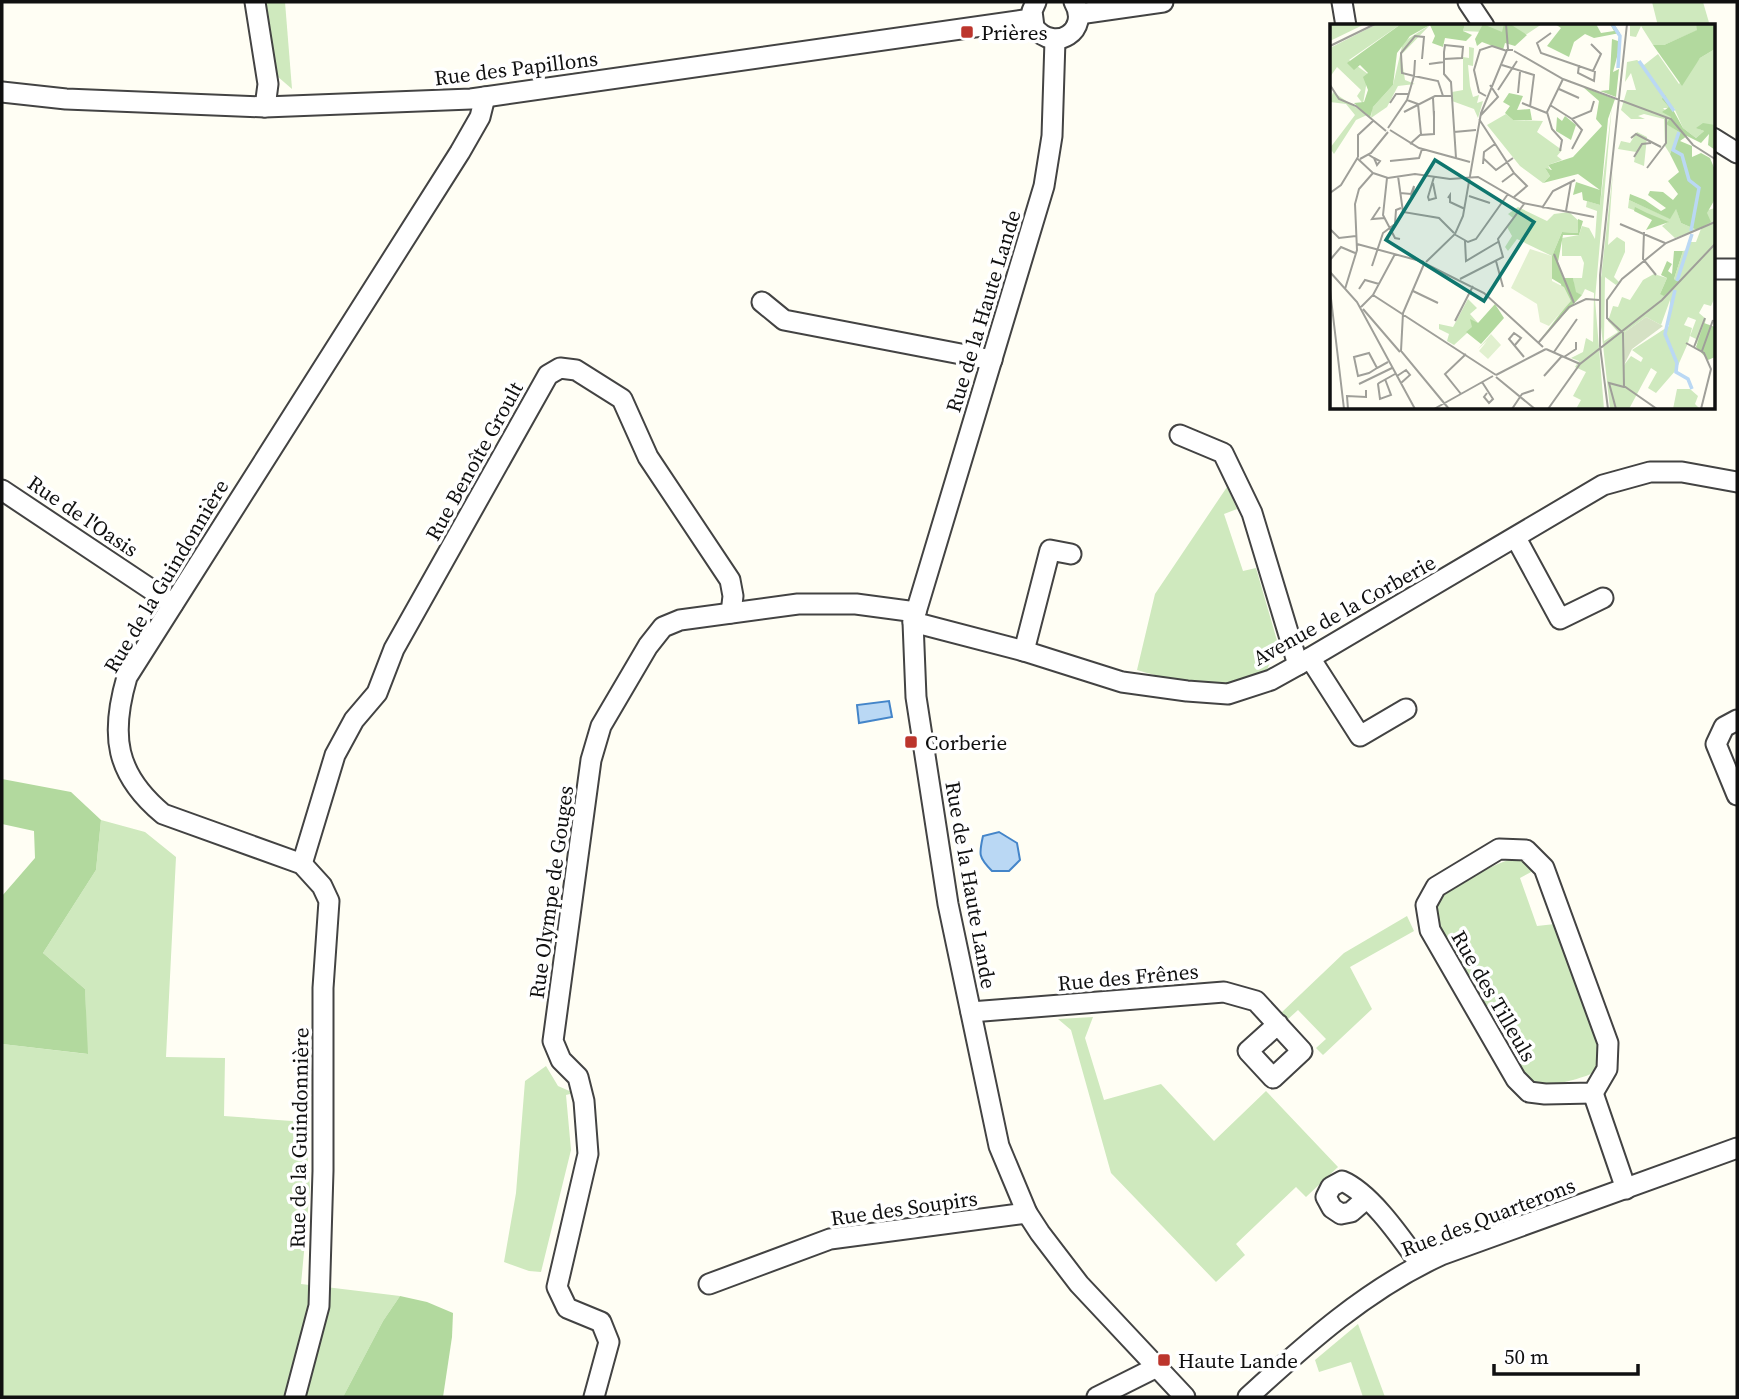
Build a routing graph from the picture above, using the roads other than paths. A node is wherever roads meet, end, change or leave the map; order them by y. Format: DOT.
graph roads {
  1 [pos="255,2"];
  2 [pos="1163,2"];
  3 [pos="1342,2"];
  4 [pos="1468,2"];
  5 [pos="1077,8"];
  6 [pos="1034,10"];
  7 [pos="1346,24"];
  8 [pos="1483,24"];
  9 [pos="1055,40"];
  10 [pos="2,92"];
  11 [pos="485,97"];
  12 [pos="265,107"];
  13 [pos="1714,139"];
  14 [pos="1737,153"];
  15 [pos="1714,269"];
  16 [pos="1737,269"];
  17 [pos="762,302"];
  18 [pos="992,360"];
  19 [pos="1180,435"];
  20 [pos="1737,482"];
  21 [pos="2,490"];
  22 [pos="1516,538"];
  23 [pos="1071,554"];
  24 [pos="1603,598"];
  25 [pos="173,604"];
  26 [pos="731,613"];
  27 [pos="915,617"];
  28 [pos="1024,651"];
  29 [pos="1304,662"];
  30 [pos="1406,709"];
  31 [pos="1737,720"];
  32 [pos="1737,793"];
  33 [pos="302,864"];
  34 [pos="971,1012"];
  35 [pos="1278,1024"];
  36 [pos="1593,1093"];
  37 [pos="1737,1148"];
  38 [pos="1626,1189"];
  39 [pos="1366,1199"];
  40 [pos="1027,1213"];
  41 [pos="1420,1264"];
  42 [pos="709,1284"];
  43 [pos="1157,1367"];
  44 [pos="295,1397"];
  45 [pos="594,1397"];
  46 [pos="1097,1397"];
  47 [pos="1185,1397"];
  48 [pos="1248,1397"];
  1 -- 12 [label="street"];
  2 -- 5 [label="street"];
  3 -- 7 [label="street"];
  4 -- 8 [label="street"];
  5 -- 9 [label="street"];
  6 -- 9 [label="street"];
  6 -- 11 [label="street, Rue des Papillons"];
  9 -- 18 [label="street, Rue de la Haute Lande"];
  10 -- 12 [label="street, Rue des Papillons"];
  11 -- 12 [label="street, Rue des Papillons"];
  11 -- 25 [label="street, Rue de la Guindonnière"];
  13 -- 14 [label="street"];
  15 -- 16 [label="street"];
  17 -- 18 [label="street"];
  18 -- 27 [label="street, Rue de la Haute Lande"];
  19 -- 29 [label="street"];
  20 -- 22 [label="street, Avenue de la Corberie"];
  21 -- 25 [label="street, Rue de l'Oasis"];
  22 -- 24 [label="street"];
  22 -- 29 [label="street, Avenue de la Corberie"];
  23 -- 28 [label="street"];
  25 -- 33 [label="street, Rue de la Guindonnière"];
  26 -- 27 [label="street, Rue Olympe de Gouges"];
  26 -- 33 [label="street, Rue Benoîte Groult"];
  26 -- 45 [label="street, Rue Olympe de Gouges"];
  27 -- 28 [label="street, Avenue de la Corberie"];
  27 -- 34 [label="street, Rue de la Haute Lande"];
  28 -- 29 [label="street, Avenue de la Corberie"];
  29 -- 30 [label="street"];
  31 -- 32 [label="street"];
  33 -- 44 [label="street, Rue de la Guindonnière"];
  34 -- 35 [label="street, Rue des Frênes"];
  34 -- 40 [label="street, Rue de la Haute Lande"];
  36 -- 36 [label="street, Rue des Tilleuls"];
  36 -- 38 [label="street"];
  37 -- 38 [label="street, Rue des Quarterons"];
  38 -- 41 [label="street, Rue des Quarterons"];
  39 -- 41 [label="street"];
  40 -- 42 [label="street, Rue des Soupirs"];
  40 -- 43 [label="street, Rue de la Haute Lande"];
  41 -- 48 [label="street, Rue des Quarterons"];
  43 -- 46 [label="street"];
  43 -- 47 [label="street, Rue de la Haute Lande"];
}
